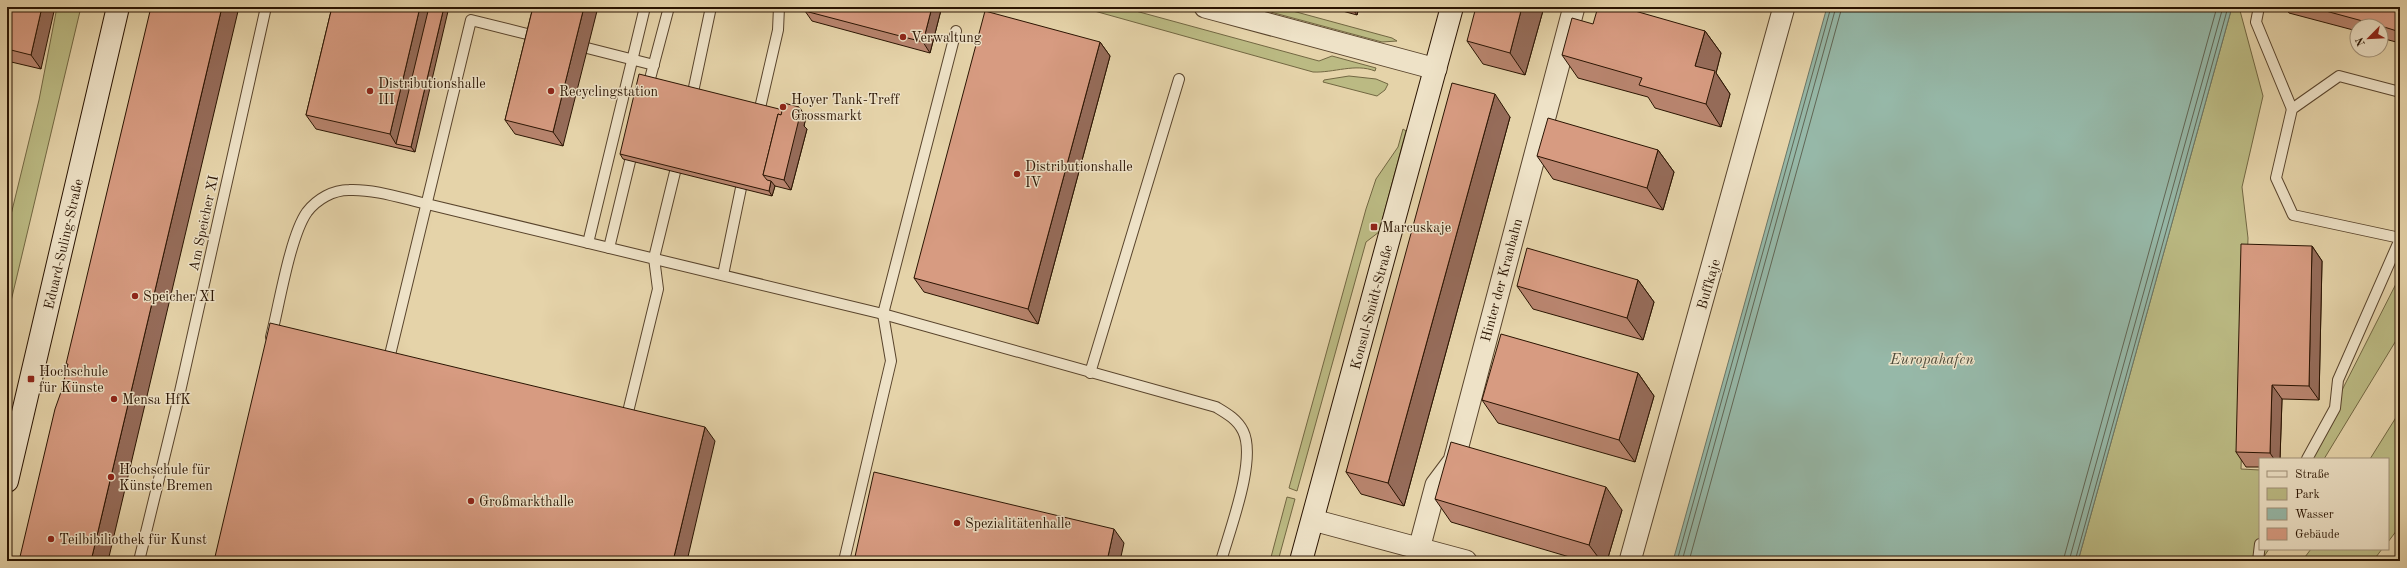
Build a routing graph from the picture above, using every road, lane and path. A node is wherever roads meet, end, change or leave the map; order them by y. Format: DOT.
graph roads {
  1 [pos="118,7"];
  2 [pos="266,7"];
  3 [pos="645,7"];
  4 [pos="669,7"];
  5 [pos="711,7"];
  6 [pos="779,7"];
  7 [pos="1205,7"];
  8 [pos="1452,7"];
  9 [pos="1574,7"];
  10 [pos="1784,7"];
  11 [pos="2258,7"];
  12 [pos="956,31"];
  13 [pos="539,37"];
  14 [pos="587,48"];
  15 [pos="632,59"];
  16 [pos="654,65"];
  17 [pos="1436,69"];
  18 [pos="1179,79"];
  19 [pos="693,92"];
  20 [pos="2400,92"];
  21 [pos="644,103"];
  22 [pos="760,108"];
  23 [pos="2292,109"];
  24 [pos="635,141"];
  25 [pos="675,172"];
  26 [pos="741,188"];
  27 [pos="427,204"];
  28 [pos="2400,239"];
  29 [pos="588,243"];
  30 [pos="609,248"];
  31 [pos="654,258"];
  32 [pos="723,275"];
  33 [pos="883,314"];
  34 [pos="269,347"];
  35 [pos="388,363"];
  36 [pos="1090,373"];
  37 [pos="626,420"];
  38 [pos="2308,458"];
  39 [pos="7,481"];
  40 [pos="1312,520"];
  41 [pos="1419,549"];
  42 [pos="2259,550"];
  43 [pos="139,561"];
  44 [pos="844,561"];
  45 [pos="1221,561"];
  46 [pos="1301,561"];
  47 [pos="1466,561"];
  48 [pos="1630,561"];
  49 [pos="2258,561"];
  1 -- 39 [label="street, Eduard-Suling-Straße"];
  2 -- 43 [label="lane, Am Speicher XI"];
  3 -- 15 [label="lane"];
  4 -- 16 [label="lane"];
  5 -- 19 [label="lane"];
  6 -- 22 [label="lane"];
  7 -- 17 [label="street"];
  8 -- 17 [label="street, Konsul-Smidt-Straße"];
  9 -- 41 [label="street, Hinter der Kranbahn"];
  10 -- 48 [label="street, Buffkaje"];
  11 -- 23 [label="lane"];
  12 -- 33 [label="lane"];
  13 -- 27 [label="lane"];
  14 -- 15 [label="lane"];
  15 -- 16 [label="lane"];
  15 -- 29 [label="lane"];
  16 -- 21 [label="lane"];
  17 -- 40 [label="street, Konsul-Smidt-Straße"];
  18 -- 36 [label="lane"];
  20 -- 23 [label="lane"];
  23 -- 28 [label="lane"];
  24 -- 30 [label="lane"];
  25 -- 31 [label="lane"];
  26 -- 32 [label="lane"];
  27 -- 29 [label="lane"];
  27 -- 34 [label="lane"];
  27 -- 35 [label="lane"];
  28 -- 38 [label="lane"];
  29 -- 30 [label="lane"];
  30 -- 31 [label="lane"];
  31 -- 32 [label="lane"];
  31 -- 37 [label="lane"];
  32 -- 33 [label="lane"];
  33 -- 36 [label="lane"];
  33 -- 44 [label="lane"];
  36 -- 45 [label="lane"];
  40 -- 41 [label="street"];
  40 -- 46 [label="street, Konsul-Smidt-Straße"];
  41 -- 47 [label="street"];
  42 -- 49 [label="lane"];
}
